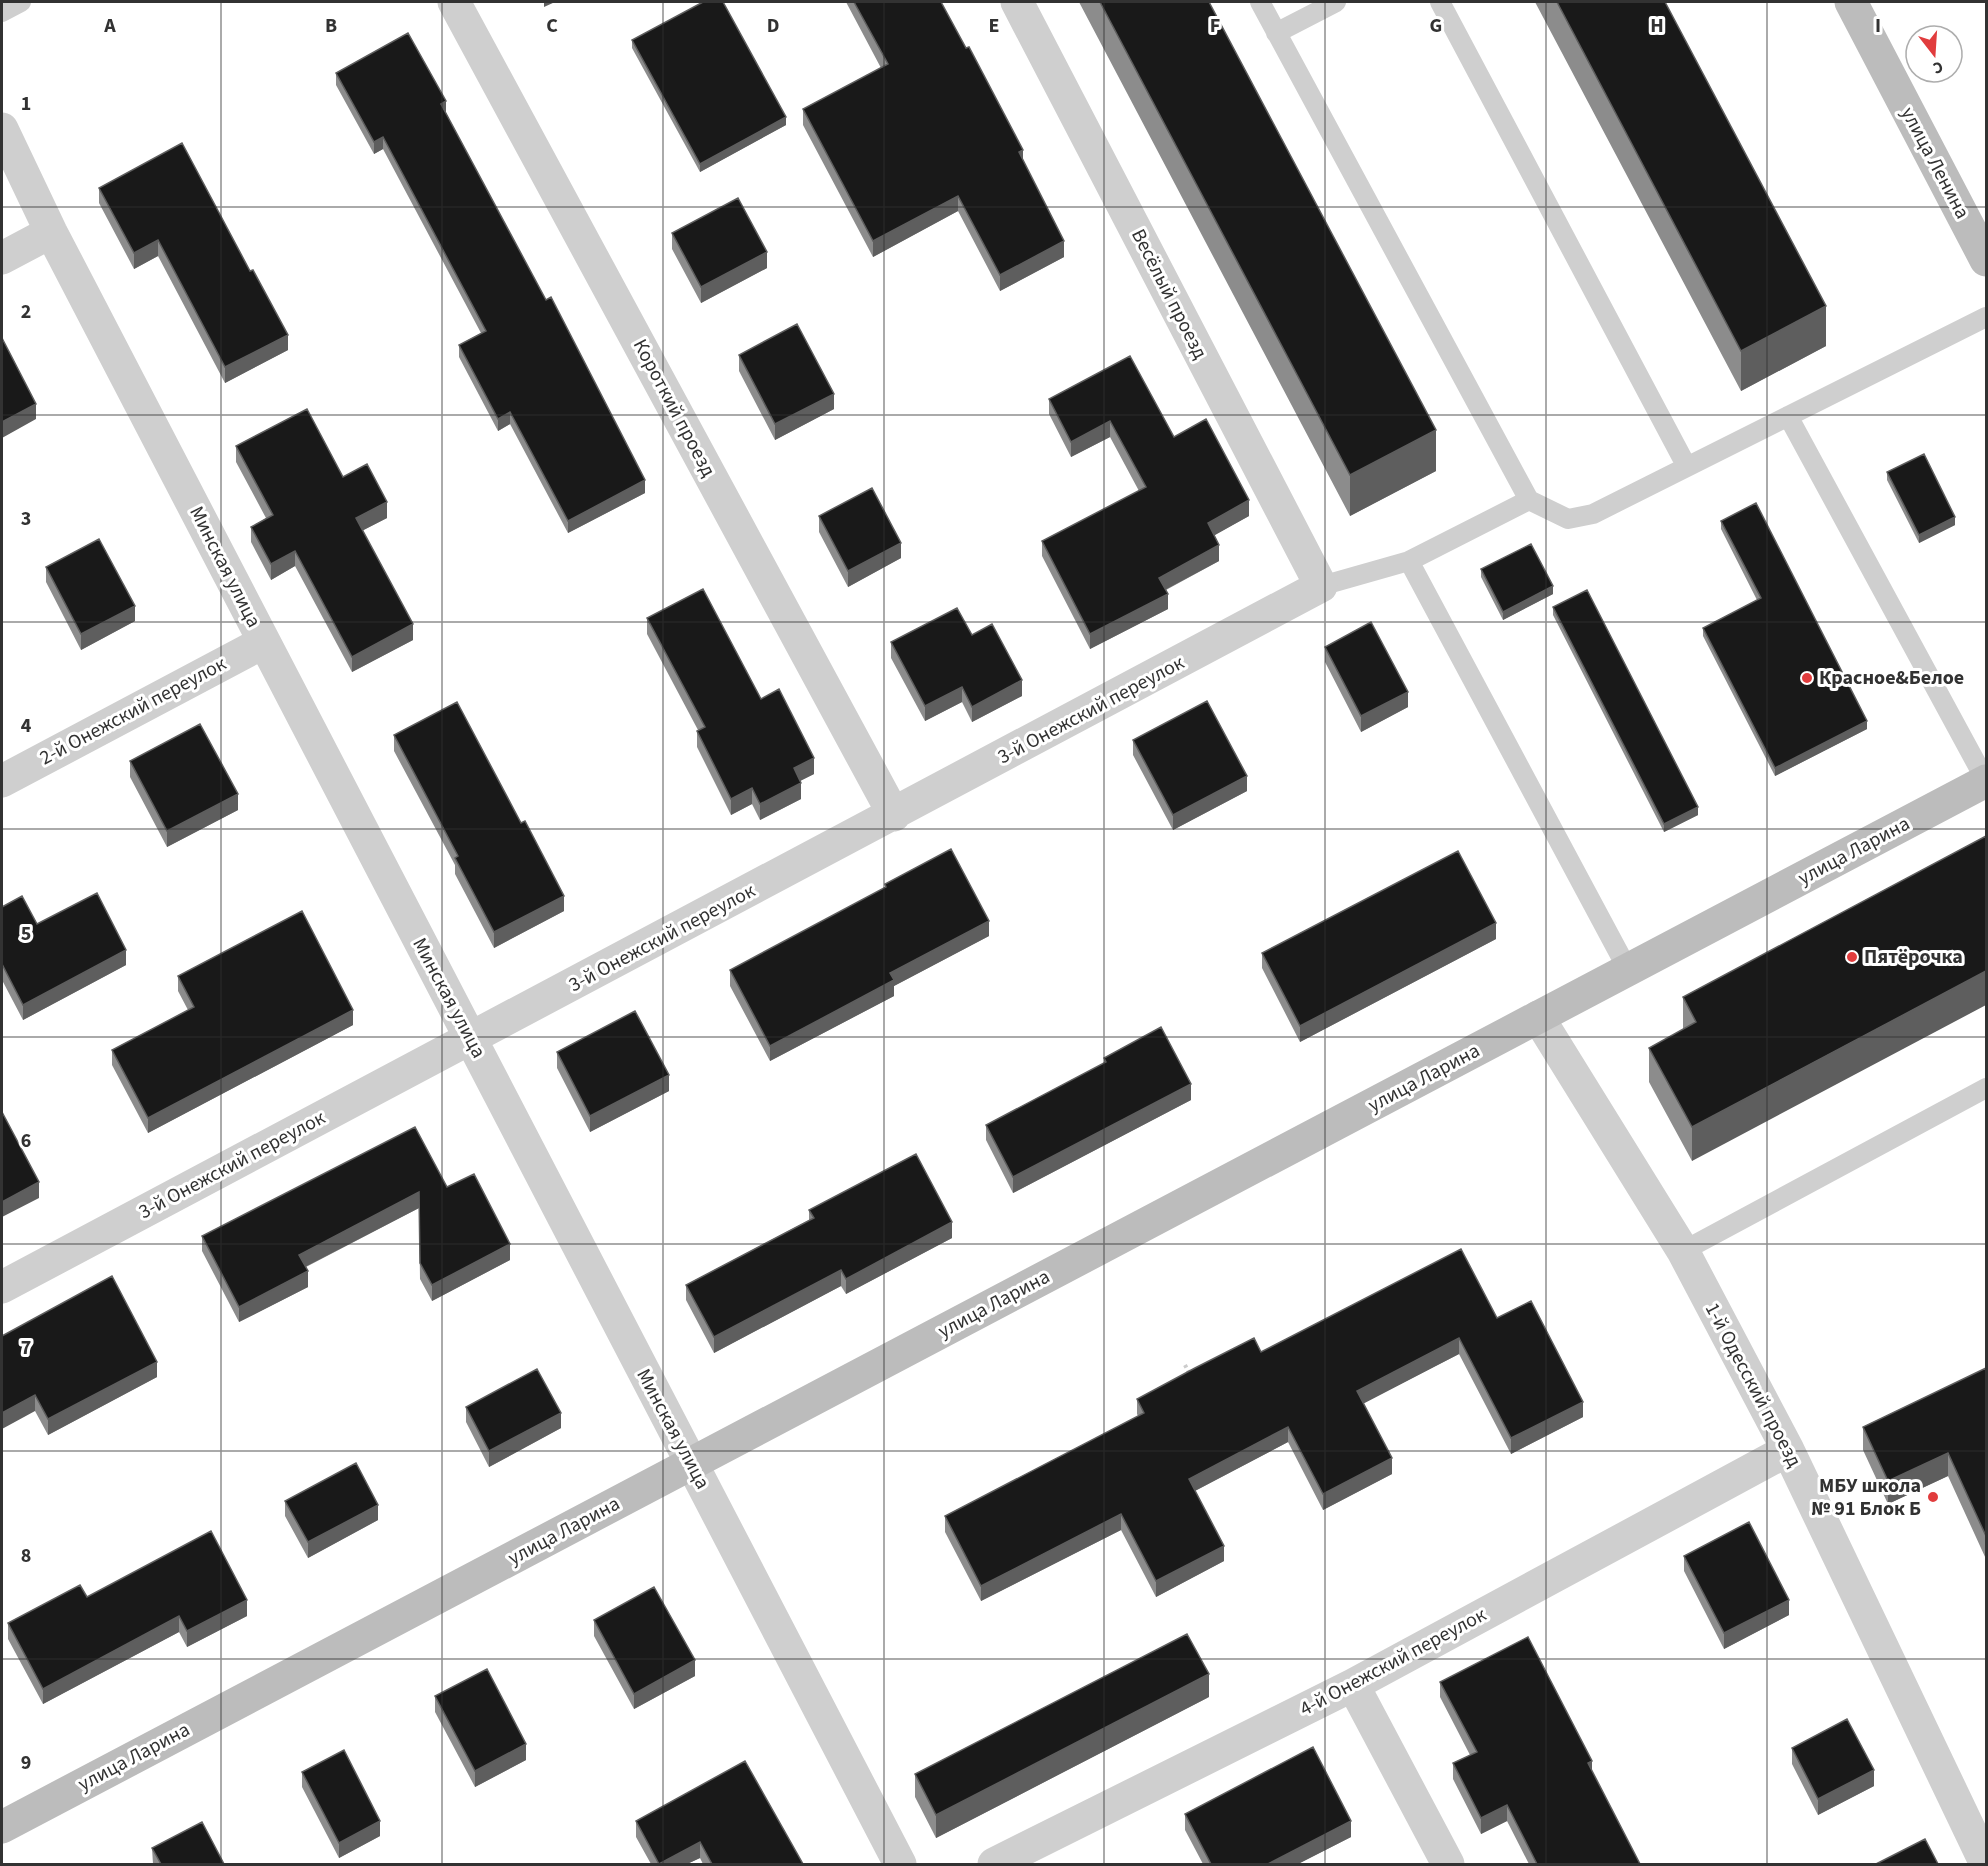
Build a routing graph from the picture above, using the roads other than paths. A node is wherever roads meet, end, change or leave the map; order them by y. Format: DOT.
graph roads {
  1 [pos="21,2"];
  2 [pos="454,2"];
  3 [pos="1017,2"];
  4 [pos="1260,2"];
  5 [pos="1336,2"];
  6 [pos="1440,2"];
  7 [pos="1851,2"];
  8 [pos="2,12"];
  9 [pos="1276,33"];
  10 [pos="2,129"];
  11 [pos="51,232"];
  12 [pos="2,258"];
  13 [pos="1986,260"];
  14 [pos="1986,317"];
  15 [pos="1788,416"];
  16 [pos="1687,467"];
  17 [pos="1529,500"];
  18 [pos="1409,561"];
  19 [pos="1321,586"];
  20 [pos="264,642"];
  21 [pos="2,781"];
  22 [pos="1986,781"];
  23 [pos="894,815"];
  24 [pos="1628,970"];
  25 [pos="1538,1017"];
  26 [pos="471,1039"];
  27 [pos="1986,1088"];
  28 [pos="1683,1251"];
  29 [pos="2,1287"];
  30 [pos="1788,1450"];
  31 [pos="692,1464"];
  32 [pos="1353,1685"];
  33 [pos="2,1827"];
  34 [pos="900,1864"];
  35 [pos="994,1864"];
  36 [pos="1448,1864"];
  37 [pos="1986,1864"];
  1 -- 8 [label="lane"];
  2 -- 23 [label="street, Короткий проезд"];
  3 -- 19 [label="street, Весёлый проезд"];
  4 -- 9 [label="lane"];
  5 -- 9 [label="lane"];
  6 -- 16 [label="lane"];
  7 -- 13 [label="street, улица Ленина"];
  9 -- 17 [label="lane"];
  10 -- 11 [label="street, Минская улица"];
  11 -- 12 [label="street"];
  11 -- 20 [label="street, Минская улица"];
  14 -- 15 [label="lane"];
  15 -- 16 [label="lane"];
  15 -- 22 [label="lane"];
  16 -- 17 [label="lane"];
  17 -- 18 [label="lane"];
  18 -- 19 [label="lane"];
  18 -- 24 [label="lane"];
  19 -- 23 [label="street, 3-й Онежский переулок"];
  20 -- 21 [label="street, 2-й Онежский переулок"];
  20 -- 26 [label="street, Минская улица"];
  22 -- 24 [label="street, улица Ларина"];
  23 -- 26 [label="street, 3-й Онежский переулок"];
  24 -- 25 [label="street, улица Ларина"];
  25 -- 28 [label="street, 1-й Одесский проезд"];
  25 -- 31 [label="street, улица Ларина"];
  26 -- 29 [label="street, 3-й Онежский переулок"];
  26 -- 31 [label="street, Минская улица"];
  27 -- 28 [label="lane"];
  28 -- 30 [label="street, 1-й Одесский проезд"];
  30 -- 32 [label="street, 4-й Онежский переулок"];
  30 -- 37 [label="street, 1-й Одесский проезд"];
  31 -- 33 [label="street, улица Ларина"];
  31 -- 34 [label="street, Минская улица"];
  32 -- 35 [label="street, 4-й Онежский переулок"];
  32 -- 36 [label="street"];
}
